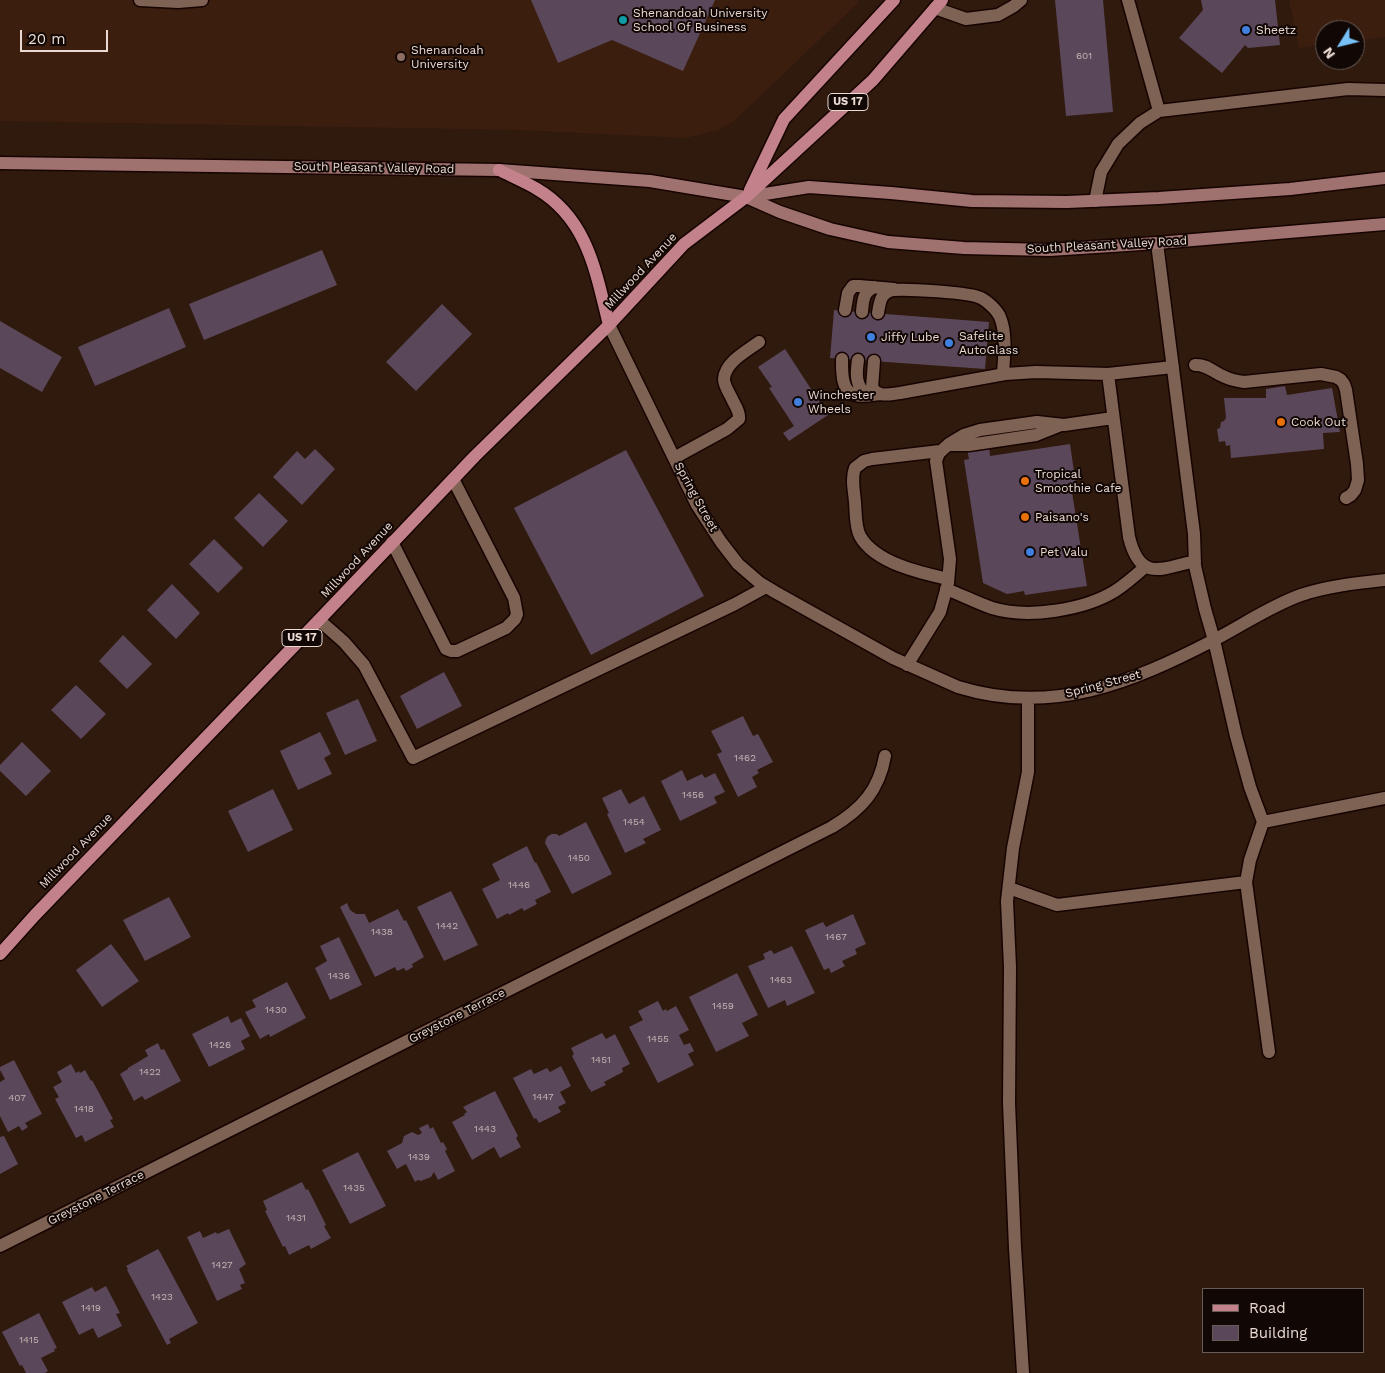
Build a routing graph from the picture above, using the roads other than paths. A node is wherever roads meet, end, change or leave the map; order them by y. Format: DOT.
graph roads {
  1 [pos="140,0"];
  2 [pos="202,0"];
  3 [pos="894,0"];
  4 [pos="1021,0"];
  5 [pos="1128,0"];
  6 [pos="939,4"];
  7 [pos="1385,90"];
  8 [pos="1159,111"];
  9 [pos="0,163"];
  10 [pos="499,170"];
  11 [pos="1385,178"];
  12 [pos="746,197"];
  13 [pos="1094,201"];
  14 [pos="1385,224"];
  15 [pos="1157,243"];
  16 [pos="874,287"];
  17 [pos="902,289"];
  18 [pos="845,310"];
  19 [pos="862,312"];
  20 [pos="878,313"];
  21 [pos="609,326"];
  22 [pos="759,342"];
  23 [pos="842,359"];
  24 [pos="858,360"];
  25 [pos="874,361"];
  26 [pos="1195,365"];
  27 [pos="1173,367"];
  28 [pos="1108,374"];
  29 [pos="999,375"];
  30 [pos="874,395"];
  31 [pos="1113,418"];
  32 [pos="944,448"];
  33 [pos="674,458"];
  34 [pos="453,479"];
  35 [pos="1346,498"];
  36 [pos="392,542"];
  37 [pos="1195,561"];
  38 [pos="1145,567"];
  39 [pos="1385,580"];
  40 [pos="947,584"];
  41 [pos="766,587"];
  42 [pos="319,620"];
  43 [pos="1214,640"];
  44 [pos="907,665"];
  45 [pos="1028,699"];
  46 [pos="885,756"];
  47 [pos="1385,798"];
  48 [pos="1263,822"];
  49 [pos="1246,882"];
  50 [pos="1009,888"];
  51 [pos="0,954"];
  52 [pos="1269,1052"];
  53 [pos="0,1246"];
  54 [pos="1023,1373"];
  1 -- 2 [label="street"];
  3 -- 12 [label="main road, Millwood Avenue / US 17"];
  4 -- 6 [label="street"];
  5 -- 8 [label="street"];
  6 -- 12 [label="main road, Millwood Avenue / US 17"];
  7 -- 8 [label="street"];
  8 -- 13 [label="street"];
  9 -- 10 [label="main road, South Pleasant Valley Road"];
  10 -- 12 [label="main road, South Pleasant Valley Road"];
  10 -- 21 [label="main road"];
  11 -- 13 [label="main road, South Pleasant Valley Road"];
  12 -- 13 [label="main road, South Pleasant Valley Road"];
  12 -- 15 [label="main road, South Pleasant Valley Road"];
  12 -- 21 [label="main road, Millwood Avenue / US 17"];
  14 -- 15 [label="main road, South Pleasant Valley Road"];
  15 -- 27 [label="street"];
  16 -- 17 [label="street"];
  16 -- 18 [label="street"];
  16 -- 19 [label="street"];
  17 -- 20 [label="street"];
  17 -- 29 [label="street"];
  21 -- 33 [label="street, Spring Street"];
  21 -- 34 [label="main road, Millwood Avenue / US 17"];
  22 -- 33 [label="street"];
  23 -- 30 [label="street"];
  24 -- 30 [label="street"];
  25 -- 30 [label="street"];
  26 -- 35 [label="street"];
  27 -- 28 [label="street"];
  27 -- 37 [label="street"];
  28 -- 29 [label="street"];
  28 -- 31 [label="street"];
  29 -- 30 [label="street"];
  31 -- 32 [label="street"];
  31 -- 38 [label="street"];
  32 -- 40 [label="street"];
  32 -- 40 [label="street"];
  33 -- 41 [label="street, Spring Street"];
  34 -- 36 [label="main road, Millwood Avenue / US 17"];
  34 -- 36 [label="street"];
  36 -- 42 [label="main road, Millwood Avenue / US 17"];
  37 -- 38 [label="street"];
  37 -- 43 [label="street"];
  38 -- 40 [label="street"];
  39 -- 43 [label="street, Spring Street"];
  40 -- 44 [label="street"];
  41 -- 42 [label="street"];
  41 -- 44 [label="street, Spring Street"];
  42 -- 51 [label="main road, Millwood Avenue / US 17"];
  43 -- 45 [label="street, Spring Street"];
  43 -- 48 [label="street"];
  44 -- 45 [label="street, Spring Street"];
  45 -- 50 [label="street"];
  46 -- 53 [label="street, Greystone Terrace"];
  47 -- 48 [label="street"];
  48 -- 49 [label="street"];
  49 -- 50 [label="street"];
  49 -- 52 [label="street"];
  50 -- 54 [label="street"];
}
